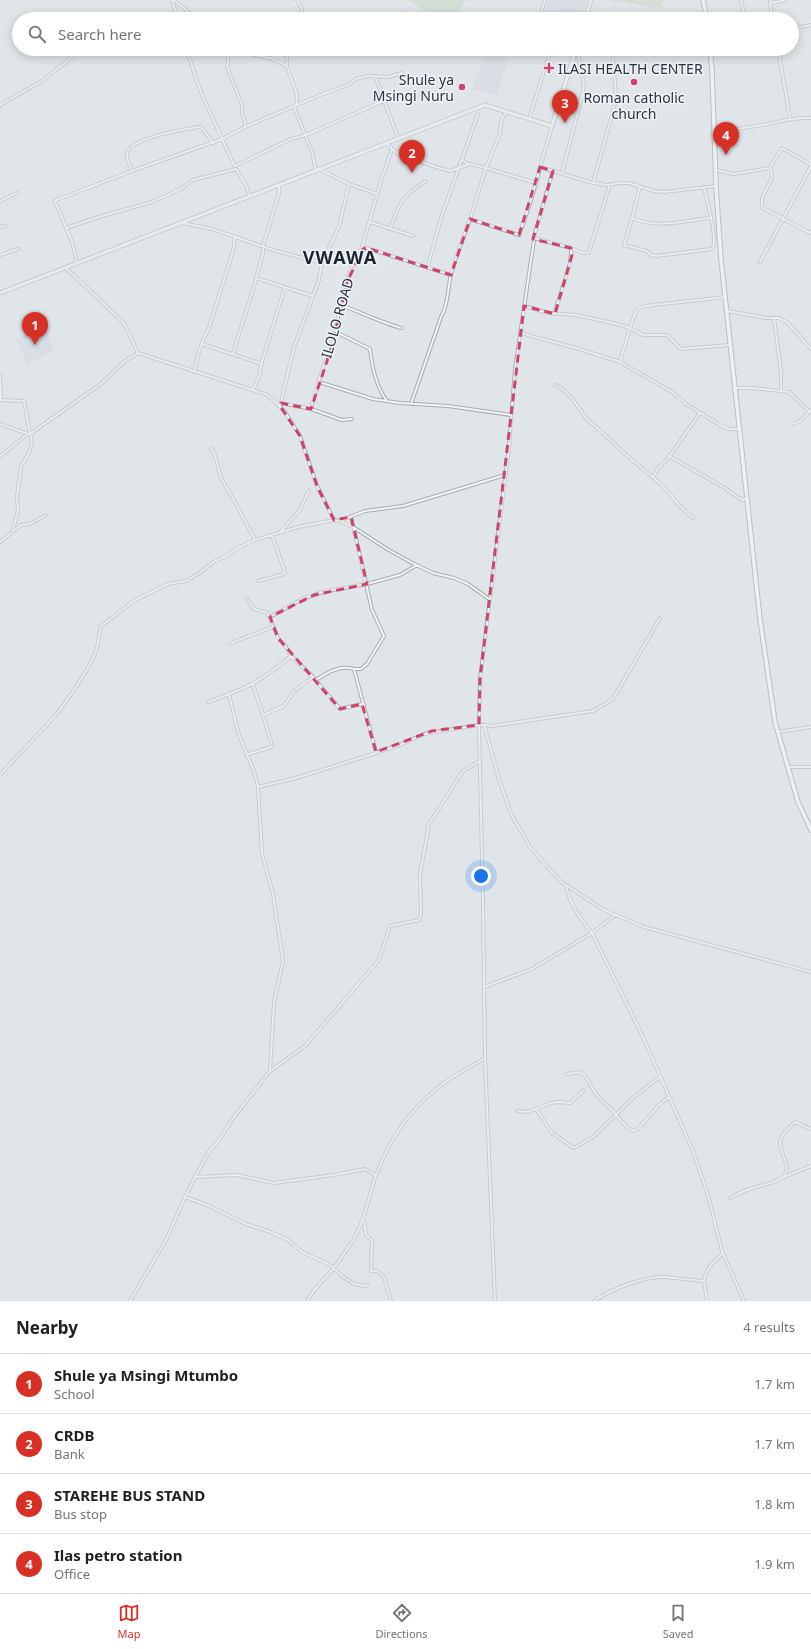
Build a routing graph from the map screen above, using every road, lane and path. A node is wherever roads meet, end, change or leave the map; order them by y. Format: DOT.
graph roads {
  1 [pos="173,0"];
  2 [pos="297,0"];
  3 [pos="545,0"];
  4 [pos="591,0"];
  5 [pos="703,0"];
  6 [pos="742,0"];
  7 [pos="770,0"];
  8 [pos="785,0"];
  9 [pos="772,3"];
  10 [pos="176,12"];
  11 [pos="188,12"];
  12 [pos="302,12"];
  13 [pos="541,12"];
  14 [pos="587,12"];
  15 [pos="706,12"];
  16 [pos="744,12"];
  17 [pos="772,12"];
  18 [pos="811,25"];
  19 [pos="799,28"];
  20 [pos="73,56"];
  21 [pos="188,56"];
  22 [pos="228,56"];
  23 [pos="262,56"];
  24 [pos="288,56"];
  25 [pos="548,56"];
  26 [pos="574,56"];
  27 [pos="578,56"];
  28 [pos="613,56"];
  29 [pos="711,56"];
  30 [pos="779,56"];
  31 [pos="287,67"];
  32 [pos="402,73"];
  33 [pos="375,76"];
  34 [pos="383,101"];
  35 [pos="0,105"];
  36 [pos="294,107"];
  37 [pos="506,112"];
  38 [pos="478,114"];
  39 [pos="790,118"];
  40 [pos="811,118"];
  41 [pos="529,119"];
  42 [pos="552,126"];
  43 [pos="245,127"];
  44 [pos="715,130"];
  45 [pos="306,135"];
  46 [pos="398,138"];
  47 [pos="222,139"];
  48 [pos="212,143"];
  49 [pos="386,143"];
  50 [pos="392,149"];
  51 [pos="462,159"];
  52 [pos="468,164"];
  53 [pos="811,165"];
  54 [pos="235,166"];
  55 [pos="540,167"];
  56 [pos="486,168"];
  57 [pos="770,168"];
  58 [pos="236,169"];
  59 [pos="458,169"];
  60 [pos="318,170"];
  61 [pos="716,170"];
  62 [pos="132,171"];
  63 [pos="553,171"];
  64 [pos="562,173"];
  65 [pos="426,181"];
  66 [pos="536,183"];
  67 [pos="594,183"];
  68 [pos="349,184"];
  69 [pos="610,184"];
  70 [pos="279,185"];
  71 [pos="716,186"];
  72 [pos="640,187"];
  73 [pos="704,187"];
  74 [pos="17,193"];
  75 [pos="377,194"];
  76 [pos="249,196"];
  77 [pos="0,201"];
  78 [pos="632,218"];
  79 [pos="710,218"];
  80 [pos="470,219"];
  81 [pos="783,219"];
  82 [pos="370,222"];
  83 [pos="181,223"];
  84 [pos="5,226"];
  85 [pos="0,227"];
  86 [pos="66,228"];
  87 [pos="390,228"];
  88 [pos="811,231"];
  89 [pos="414,236"];
  90 [pos="235,237"];
  91 [pos="534,238"];
  92 [pos="262,246"];
  93 [pos="571,248"];
  94 [pos="18,249"];
  95 [pos="361,252"];
  96 [pos="0,255"];
  97 [pos="760,262"];
  98 [pos="322,263"];
  99 [pos="78,264"];
  100 [pos="427,266"];
  101 [pos="66,268"];
  102 [pos="451,275"];
  103 [pos="256,278"];
  104 [pos="285,287"];
  105 [pos="0,293"];
  106 [pos="313,296"];
  107 [pos="725,297"];
  108 [pos="341,305"];
  109 [pos="524,306"];
  110 [pos="726,311"];
  111 [pos="555,314"];
  112 [pos="774,318"];
  113 [pos="401,328"];
  114 [pos="629,328"];
  115 [pos="336,332"];
  116 [pos="520,332"];
  117 [pos="202,344"];
  118 [pos="730,345"];
  119 [pos="811,349"];
  120 [pos="138,353"];
  121 [pos="233,353"];
  122 [pos="620,362"];
  123 [pos="262,364"];
  124 [pos="194,372"];
  125 [pos="0,375"];
  126 [pos="319,382"];
  127 [pos="554,385"];
  128 [pos="735,388"];
  129 [pos="253,390"];
  130 [pos="781,390"];
  131 [pos="1,400"];
  132 [pos="388,401"];
  133 [pos="276,402"];
  134 [pos="281,403"];
  135 [pos="412,404"];
  136 [pos="280,406"];
  137 [pos="311,409"];
  138 [pos="810,411"];
  139 [pos="700,413"];
  140 [pos="511,415"];
  141 [pos="352,419"];
  142 [pos="0,424"];
  143 [pos="793,424"];
  144 [pos="739,429"];
  145 [pos="29,434"];
  146 [pos="210,449"];
  147 [pos="0,456"];
  148 [pos="669,456"];
  149 [pos="505,475"];
  150 [pos="652,477"];
  151 [pos="309,490"];
  152 [pos="747,498"];
  153 [pos="46,515"];
  154 [pos="351,517"];
  155 [pos="693,518"];
  156 [pos="334,520"];
  157 [pos="340,521"];
  158 [pos="353,527"];
  159 [pos="13,530"];
  160 [pos="279,533"];
  161 [pos="272,535"];
  162 [pos="255,540"];
  163 [pos="0,542"];
  164 [pos="417,565"];
  165 [pos="258,581"];
  166 [pos="367,584"];
  167 [pos="247,599"];
  168 [pos="490,599"];
  169 [pos="270,617"];
  170 [pos="660,618"];
  171 [pos="273,627"];
  172 [pos="231,643"];
  173 [pos="291,656"];
  174 [pos="354,669"];
  175 [pos="313,677"];
  176 [pos="316,680"];
  177 [pos="253,685"];
  178 [pos="229,695"];
  179 [pos="208,702"];
  180 [pos="362,704"];
  181 [pos="263,715"];
  182 [pos="479,725"];
  183 [pos="484,725"];
  184 [pos="811,727"];
  185 [pos="778,732"];
  186 [pos="376,752"];
  187 [pos="246,755"];
  188 [pos="480,761"];
  189 [pos="788,767"];
  190 [pos="811,767"];
  191 [pos="0,775"];
  192 [pos="258,787"];
  193 [pos="811,830"];
  194 [pos="566,885"];
  195 [pos="615,915"];
  196 [pos="592,933"];
  197 [pos="811,972"];
  198 [pos="484,987"];
  199 [pos="485,1058"];
  200 [pos="270,1071"];
  201 [pos="567,1074"];
  202 [pos="660,1077"];
  203 [pos="584,1090"];
  204 [pos="669,1097"];
  205 [pos="536,1110"];
  206 [pos="518,1111"];
  207 [pos="616,1114"];
  208 [pos="811,1129"];
  209 [pos="811,1166"];
  210 [pos="376,1176"];
  211 [pos="195,1177"];
  212 [pos="782,1177"];
  213 [pos="185,1198"];
  214 [pos="730,1198"];
  215 [pos="364,1219"];
  216 [pos="723,1253"];
  217 [pos="333,1268"];
  218 [pos="704,1281"];
  219 [pos="367,1285"];
  220 [pos="130,1301"];
  221 [pos="307,1301"];
  222 [pos="391,1301"];
  223 [pos="495,1301"];
  224 [pos="594,1301"];
  225 [pos="707,1301"];
  226 [pos="744,1301"];
  1 -- 10 [label="street"];
  1 -- 11 [label="street"];
  2 -- 12 [label="street"];
  3 -- 13 [label="street"];
  4 -- 14 [label="street"];
  5 -- 15 [label="highway"];
  6 -- 16 [label="street"];
  7 -- 9 [label="street"];
  8 -- 9 [label="street"];
  9 -- 17 [label="street"];
  18 -- 19 [label="street"];
  20 -- 35 [label="street"];
  21 -- 47 [label="street"];
  22 -- 43 [label="street"];
  23 -- 31 [label="street"];
  24 -- 31 [label="street"];
  25 -- 41 [label="street"];
  26 -- 42 [label="street"];
  27 -- 64 [label="street"];
  28 -- 67 [label="street"];
  29 -- 44 [label="highway"];
  30 -- 39 [label="street"];
  31 -- 36 [label="street"];
  32 -- 33 [label="street"];
  33 -- 34 [label="street"];
  33 -- 36 [label="street"];
  34 -- 45 [label="street"];
  34 -- 46 [label="street"];
  36 -- 43 [label="street"];
  36 -- 45 [label="street"];
  37 -- 41 [label="street"];
  37 -- 46 [label="street"];
  37 -- 56 [label="street"];
  38 -- 51 [label="street"];
  39 -- 40 [label="street"];
  39 -- 44 [label="street"];
  41 -- 42 [label="street"];
  42 -- 55 [label="street"];
  43 -- 47 [label="street"];
  44 -- 61 [label="highway"];
  45 -- 54 [label="street"];
  45 -- 60 [label="street"];
  46 -- 49 [label="street"];
  47 -- 48 [label="street"];
  47 -- 54 [label="street"];
  48 -- 62 [label="street"];
  48 -- 62 [label="street"];
  49 -- 50 [label="street"];
  49 -- 60 [label="street"];
  50 -- 59 [label="street"];
  50 -- 75 [label="street, ILOLO ROAD"];
  51 -- 52 [label="street"];
  51 -- 59 [label="street"];
  52 -- 56 [label="street"];
  52 -- 59 [label="street"];
  53 -- 57 [label="street"];
  53 -- 81 [label="street"];
  54 -- 58 [label="street"];
  55 -- 63 [label="street"];
  55 -- 66 [label="street"];
  56 -- 66 [label="street"];
  56 -- 80 [label="street"];
  57 -- 61 [label="street"];
  57 -- 81 [label="street"];
  58 -- 76 [label="street"];
  58 -- 86 [label="street"];
  59 -- 100 [label="street"];
  60 -- 68 [label="street"];
  60 -- 70 [label="street"];
  61 -- 71 [label="highway"];
  62 -- 86 [label="street"];
  63 -- 64 [label="street"];
  63 -- 91 [label="street"];
  64 -- 67 [label="street"];
  65 -- 87 [label="street"];
  66 -- 80 [label="street"];
  67 -- 69 [label="street"];
  68 -- 75 [label="street"];
  68 -- 98 [label="street"];
  69 -- 72 [label="street"];
  69 -- 93 [label="street"];
  70 -- 76 [label="street"];
  70 -- 92 [label="street"];
  71 -- 73 [label="street"];
  71 -- 107 [label="highway"];
  72 -- 73 [label="street"];
  72 -- 78 [label="street"];
  73 -- 79 [label="street"];
  74 -- 77 [label="street"];
  75 -- 82 [label="street, ILOLO ROAD"];
  76 -- 83 [label="street"];
  78 -- 79 [label="street"];
  78 -- 79 [label="street"];
  80 -- 102 [label="street"];
  81 -- 88 [label="street"];
  81 -- 97 [label="street"];
  82 -- 87 [label="street"];
  82 -- 95 [label="street, ILOLO ROAD"];
  83 -- 90 [label="street"];
  83 -- 99 [label="street"];
  84 -- 85 [label="street"];
  86 -- 99 [label="street"];
  87 -- 89 [label="street"];
  90 -- 92 [label="street"];
  90 -- 117 [label="street"];
  91 -- 93 [label="street"];
  91 -- 109 [label="street"];
  92 -- 98 [label="street"];
  92 -- 103 [label="street"];
  93 -- 111 [label="street"];
  94 -- 96 [label="street"];
  95 -- 100 [label="street"];
  95 -- 108 [label="street, ILOLO ROAD"];
  98 -- 106 [label="street"];
  99 -- 101 [label="street"];
  100 -- 102 [label="street"];
  101 -- 105 [label="street"];
  101 -- 120 [label="street"];
  102 -- 135 [label="street"];
  103 -- 104 [label="street"];
  103 -- 121 [label="street"];
  104 -- 106 [label="street"];
  104 -- 123 [label="street"];
  106 -- 134 [label="street"];
  107 -- 110 [label="highway"];
  107 -- 114 [label="street"];
  108 -- 113 [label="street"];
  108 -- 115 [label="street, ILOLO ROAD"];
  109 -- 111 [label="street"];
  109 -- 116 [label="street"];
  110 -- 112 [label="street"];
  110 -- 118 [label="highway"];
  111 -- 114 [label="street"];
  112 -- 119 [label="street"];
  112 -- 130 [label="street"];
  114 -- 118 [label="street"];
  114 -- 122 [label="street"];
  115 -- 126 [label="street, ILOLO ROAD"];
  115 -- 132 [label="street"];
  116 -- 122 [label="street"];
  116 -- 140 [label="street"];
  117 -- 121 [label="street"];
  117 -- 124 [label="street"];
  118 -- 128 [label="highway"];
  120 -- 124 [label="street"];
  120 -- 145 [label="street"];
  121 -- 123 [label="street"];
  122 -- 139 [label="street"];
  123 -- 129 [label="street"];
  124 -- 129 [label="street"];
  125 -- 131 [label="street"];
  126 -- 132 [label="street"];
  126 -- 137 [label="street, ILOLO ROAD"];
  127 -- 150 [label="street"];
  128 -- 130 [label="street"];
  128 -- 144 [label="highway"];
  129 -- 133 [label="street"];
  130 -- 138 [label="street"];
  131 -- 145 [label="street"];
  132 -- 135 [label="street"];
  133 -- 134 [label="street"];
  133 -- 136 [label="street"];
  134 -- 136 [label="street"];
  134 -- 137 [label="street"];
  135 -- 140 [label="street"];
  136 -- 156 [label="street"];
  137 -- 141 [label="street"];
  138 -- 143 [label="street"];
  139 -- 144 [label="street"];
  139 -- 148 [label="street"];
  140 -- 149 [label="street"];
  142 -- 145 [label="street"];
  144 -- 152 [label="highway"];
  145 -- 147 [label="street"];
  145 -- 159 [label="street"];
  146 -- 162 [label="street"];
  148 -- 150 [label="street"];
  148 -- 152 [label="street"];
  149 -- 154 [label="street"];
  149 -- 168 [label="street"];
  150 -- 155 [label="street"];
  151 -- 160 [label="street"];
  152 -- 185 [label="highway"];
  153 -- 159 [label="street"];
  154 -- 157 [label="street"];
  154 -- 158 [label="street"];
  156 -- 157 [label="street"];
  156 -- 160 [label="street"];
  157 -- 158 [label="street"];
  158 -- 164 [label="street"];
  158 -- 166 [label="street"];
  159 -- 163 [label="street"];
  160 -- 161 [label="street"];
  161 -- 162 [label="street"];
  161 -- 165 [label="street"];
  162 -- 191 [label="street"];
  164 -- 166 [label="street"];
  164 -- 168 [label="street"];
  166 -- 169 [label="street"];
  166 -- 174 [label="street"];
  167 -- 169 [label="street"];
  168 -- 182 [label="street"];
  169 -- 171 [label="street"];
  170 -- 183 [label="street"];
  171 -- 172 [label="street"];
  171 -- 173 [label="street"];
  173 -- 175 [label="street"];
  173 -- 177 [label="street"];
  174 -- 176 [label="street"];
  174 -- 180 [label="street"];
  175 -- 176 [label="street"];
  175 -- 181 [label="street"];
  176 -- 180 [label="street"];
  177 -- 178 [label="street"];
  177 -- 181 [label="street"];
  178 -- 179 [label="street"];
  178 -- 187 [label="street"];
  180 -- 186 [label="street"];
  181 -- 187 [label="street"];
  182 -- 183 [label="street"];
  182 -- 186 [label="street"];
  182 -- 188 [label="street"];
  183 -- 194 [label="street"];
  184 -- 185 [label="street"];
  185 -- 189 [label="highway"];
  186 -- 192 [label="street"];
  187 -- 192 [label="street"];
  188 -- 198 [label="street"];
  188 -- 200 [label="street"];
  189 -- 190 [label="street"];
  189 -- 193 [label="highway"];
  192 -- 200 [label="street"];
  194 -- 195 [label="street"];
  194 -- 196 [label="street"];
  195 -- 196 [label="street"];
  195 -- 197 [label="street"];
  196 -- 198 [label="street"];
  196 -- 202 [label="street"];
  198 -- 199 [label="street"];
  199 -- 210 [label="street"];
  199 -- 223 [label="street"];
  200 -- 211 [label="street"];
  201 -- 207 [label="street"];
  202 -- 204 [label="street"];
  202 -- 207 [label="street"];
  203 -- 205 [label="street"];
  204 -- 207 [label="street"];
  204 -- 216 [label="street"];
  205 -- 206 [label="street"];
  205 -- 207 [label="street"];
  208 -- 212 [label="street"];
  209 -- 212 [label="street"];
  210 -- 211 [label="street"];
  210 -- 215 [label="street"];
  211 -- 213 [label="street"];
  212 -- 214 [label="street"];
  213 -- 217 [label="street"];
  213 -- 220 [label="street"];
  215 -- 217 [label="street"];
  215 -- 222 [label="street"];
  216 -- 218 [label="street"];
  216 -- 226 [label="street"];
  217 -- 219 [label="street"];
  217 -- 221 [label="street"];
  218 -- 224 [label="street"];
  218 -- 225 [label="street"];
}
